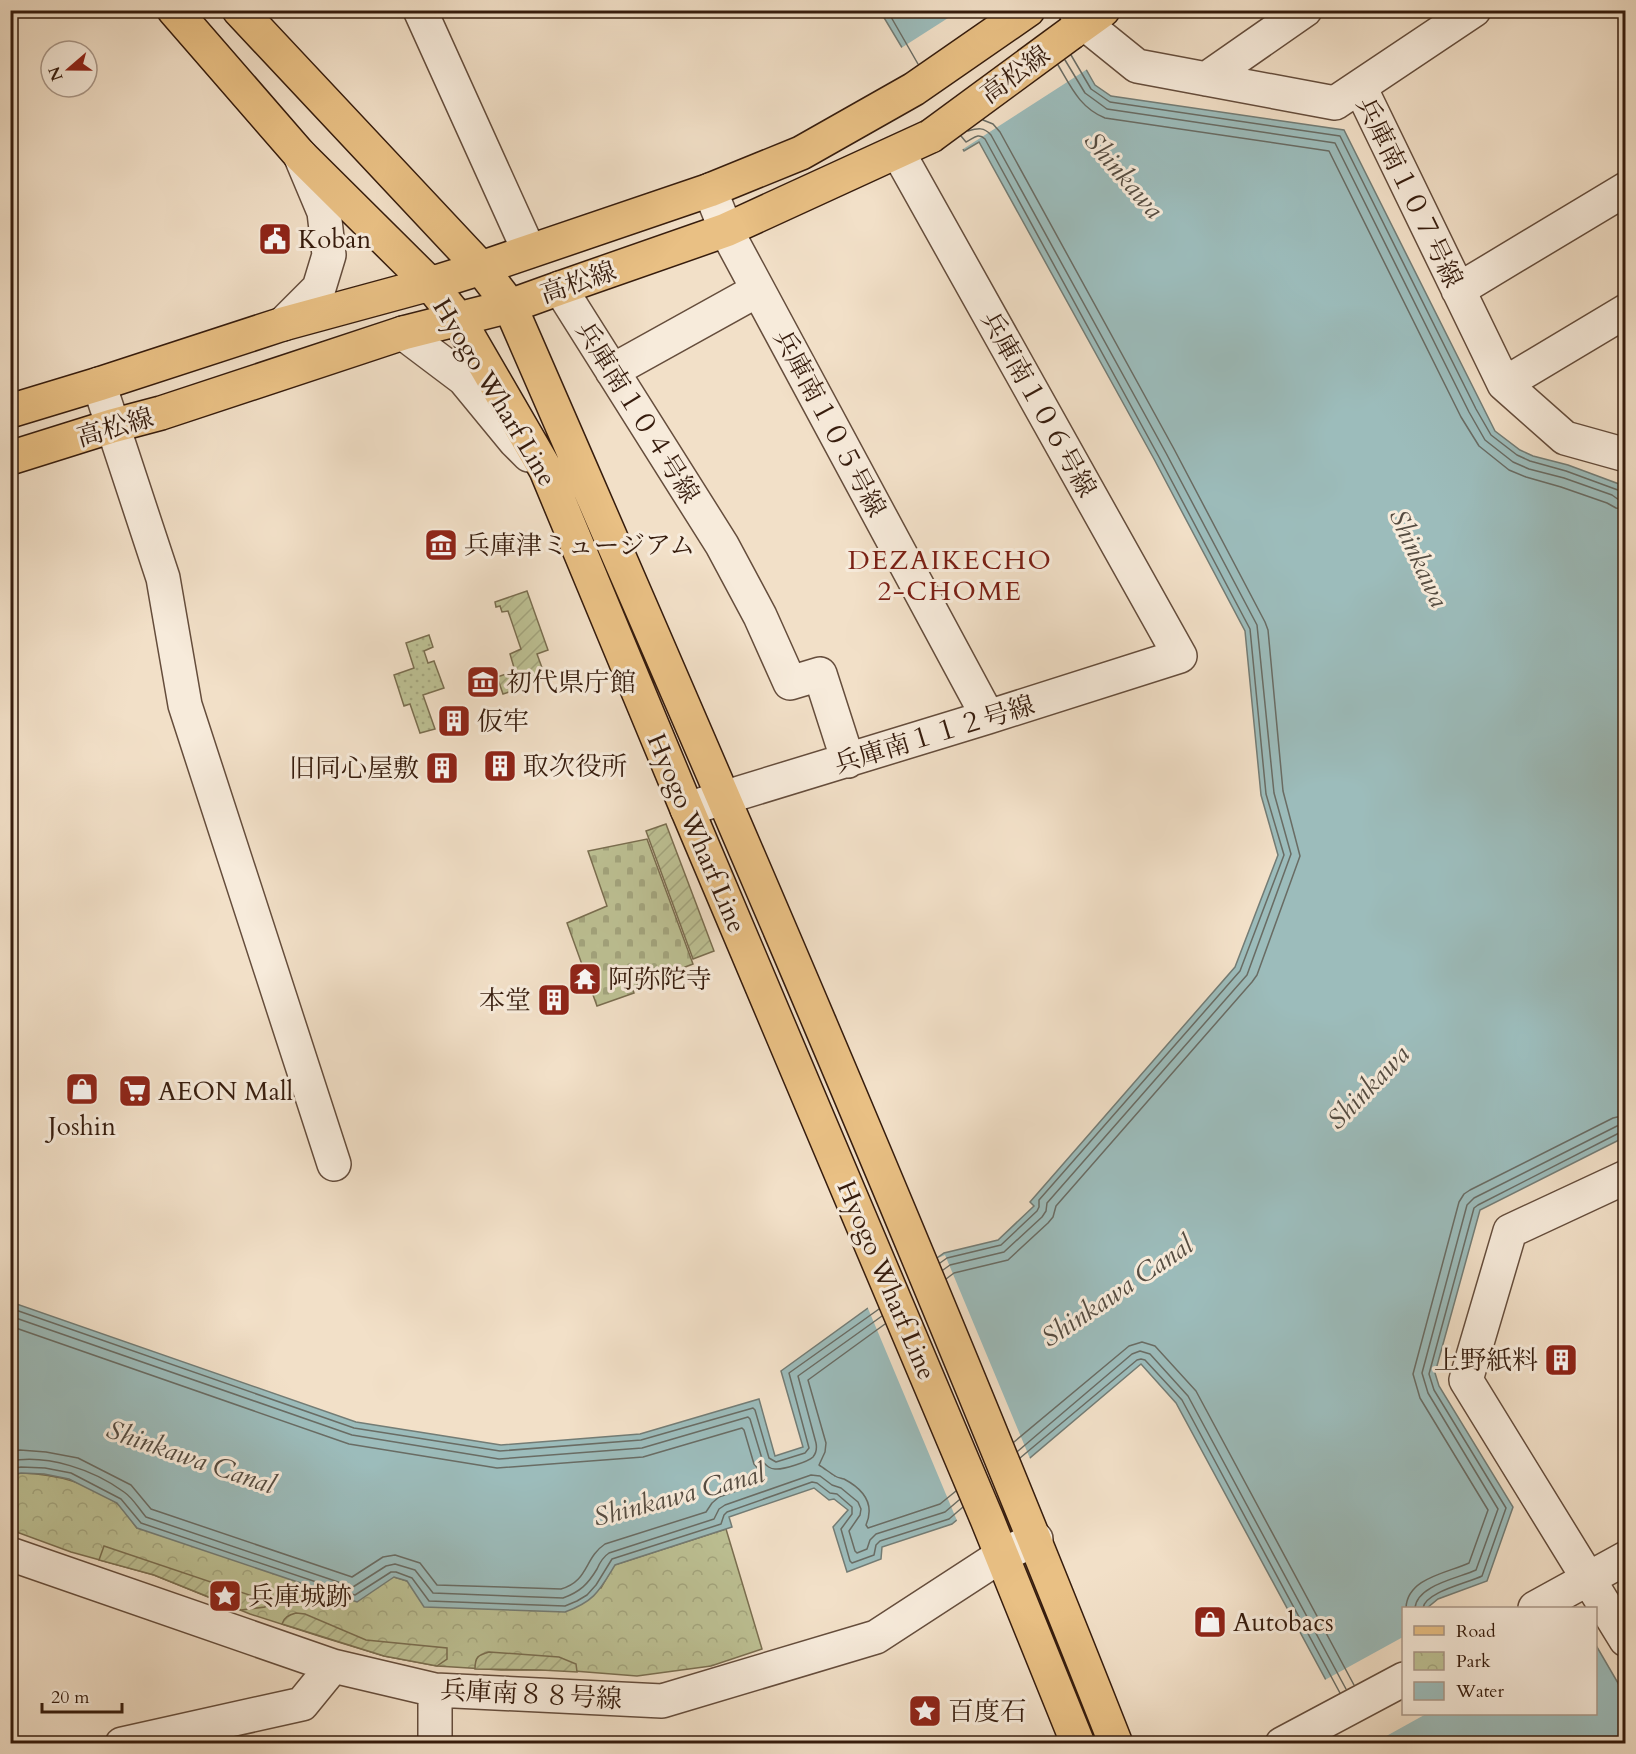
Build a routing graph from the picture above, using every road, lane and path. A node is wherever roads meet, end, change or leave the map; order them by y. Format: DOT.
graph roads {
  1 [pos="174,10"];
  2 [pos="239,10"];
  3 [pos="420,10"];
  4 [pos="1028,10"];
  5 [pos="1305,10"];
  6 [pos="1453,16"];
  7 [pos="1084,19"];
  8 [pos="1206,79"];
  9 [pos="1359,87"];
  10 [pos="898,152"];
  11 [pos="300,155"];
  12 [pos="1626,189"];
  13 [pos="710,190"];
  14 [pos="726,230"];
  15 [pos="529,251"];
  16 [pos="481,268"];
  17 [pos="430,284"];
  18 [pos="560,288"];
  19 [pos="758,290"];
  20 [pos="1458,290"];
  21 [pos="510,306"];
  22 [pos="1626,311"];
  23 [pos="459,320"];
  24 [pos="283,324"];
  25 [pos="403,333"];
  26 [pos="612,371"];
  27 [pos="99,384"];
  28 [pos="1504,384"];
  29 [pos="10,411"];
  30 [pos="112,426"];
  31 [pos="1626,455"];
  32 [pos="10,458"];
  33 [pos="546,470"];
  34 [pos="1180,656"];
  35 [pos="988,717"];
  36 [pos="848,761"];
  37 [pos="725,798"];
  38 [pos="687,809"];
  39 [pos="334,1164"];
  40 [pos="1626,1177"];
  41 [pos="1036,1539"];
  42 [pos="10,1554"];
  43 [pos="1002,1555"];
  44 [pos="1626,1558"];
  45 [pos="1589,1579"];
  46 [pos="1537,1607"];
  47 [pos="1626,1640"];
  48 [pos="333,1666"];
  49 [pos="1402,1680"];
  50 [pos="435,1690"];
  51 [pos="122,1743"];
  52 [pos="435,1743"];
  53 [pos="1078,1743"];
  54 [pos="1116,1743"];
  55 [pos="1282,1743"];
  1 -- 11 [label="main road, Hyogo Wharf Line"];
  2 -- 16 [label="main road, Hyogo Wharf Line"];
  3 -- 15 [label="street"];
  4 -- 13 [label="main road, 高松線"];
  5 -- 8 [label="street"];
  6 -- 9 [label="street"];
  7 -- 8 [label="street, 兵庫南１０７号線"];
  7 -- 10 [label="main road, 高松線, bridge"];
  8 -- 9 [label="street, 兵庫南１０７号線"];
  9 -- 20 [label="street, 兵庫南１０７号線"];
  10 -- 14 [label="main road, 高松線"];
  10 -- 34 [label="street, 兵庫南１０６号線"];
  11 -- 17 [label="main road, Hyogo Wharf Line"];
  11 -- 24 [label="street"];
  12 -- 20 [label="street"];
  13 -- 14 [label="street, 兵庫南１０５号線"];
  13 -- 15 [label="main road, 高松線"];
  14 -- 18 [label="main road, 高松線"];
  14 -- 19 [label="street, 兵庫南１０５号線"];
  15 -- 16 [label="main road, 高松線"];
  16 -- 17 [label="main road, 高松線"];
  16 -- 21 [label="main road, Hyogo Wharf Line"];
  17 -- 23 [label="main road, Hyogo Wharf Line"];
  17 -- 24 [label="main road, 高松線"];
  18 -- 21 [label="main road, 高松線"];
  18 -- 26 [label="street, 兵庫南１０４号線"];
  19 -- 26 [label="street"];
  19 -- 35 [label="street, 兵庫南１０５号線"];
  20 -- 28 [label="street, 兵庫南１０７号線"];
  21 -- 23 [label="main road, 高松線"];
  21 -- 37 [label="main road, Hyogo Wharf Line"];
  22 -- 28 [label="street"];
  23 -- 25 [label="main road, 高松線"];
  23 -- 33 [label="main road, Hyogo Wharf Line"];
  24 -- 27 [label="main road, 高松線"];
  25 -- 30 [label="main road, 高松線"];
  25 -- 33 [label="street"];
  26 -- 36 [label="street, 兵庫南１０４号線"];
  27 -- 29 [label="main road, 高松線"];
  27 -- 30 [label="street"];
  28 -- 31 [label="street, 兵庫南１０７号線"];
  30 -- 32 [label="main road, 高松線"];
  30 -- 39 [label="street"];
  33 -- 38 [label="main road, Hyogo Wharf Line"];
  34 -- 35 [label="street, 兵庫南１１２号線"];
  35 -- 36 [label="street, 兵庫南１１２号線"];
  36 -- 37 [label="street, 兵庫南１１２号線"];
  37 -- 38 [label="street, 兵庫南１１２号線"];
  37 -- 41 [label="main road, Hyogo Wharf Line"];
  38 -- 43 [label="main road, Hyogo Wharf Line"];
  40 -- 45 [label="street"];
  41 -- 43 [label="street, 兵庫南８８号線"];
  41 -- 54 [label="main road, Hyogo Wharf Line"];
  42 -- 48 [label="street, 兵庫南８８号線"];
  43 -- 50 [label="street, 兵庫南８８号線"];
  43 -- 53 [label="main road, Hyogo Wharf Line"];
  44 -- 45 [label="street"];
  45 -- 46 [label="street"];
  45 -- 47 [label="street"];
  48 -- 50 [label="street, 兵庫南８８号線"];
  48 -- 51 [label="street"];
  49 -- 55 [label="street"];
  50 -- 52 [label="street"];
}
